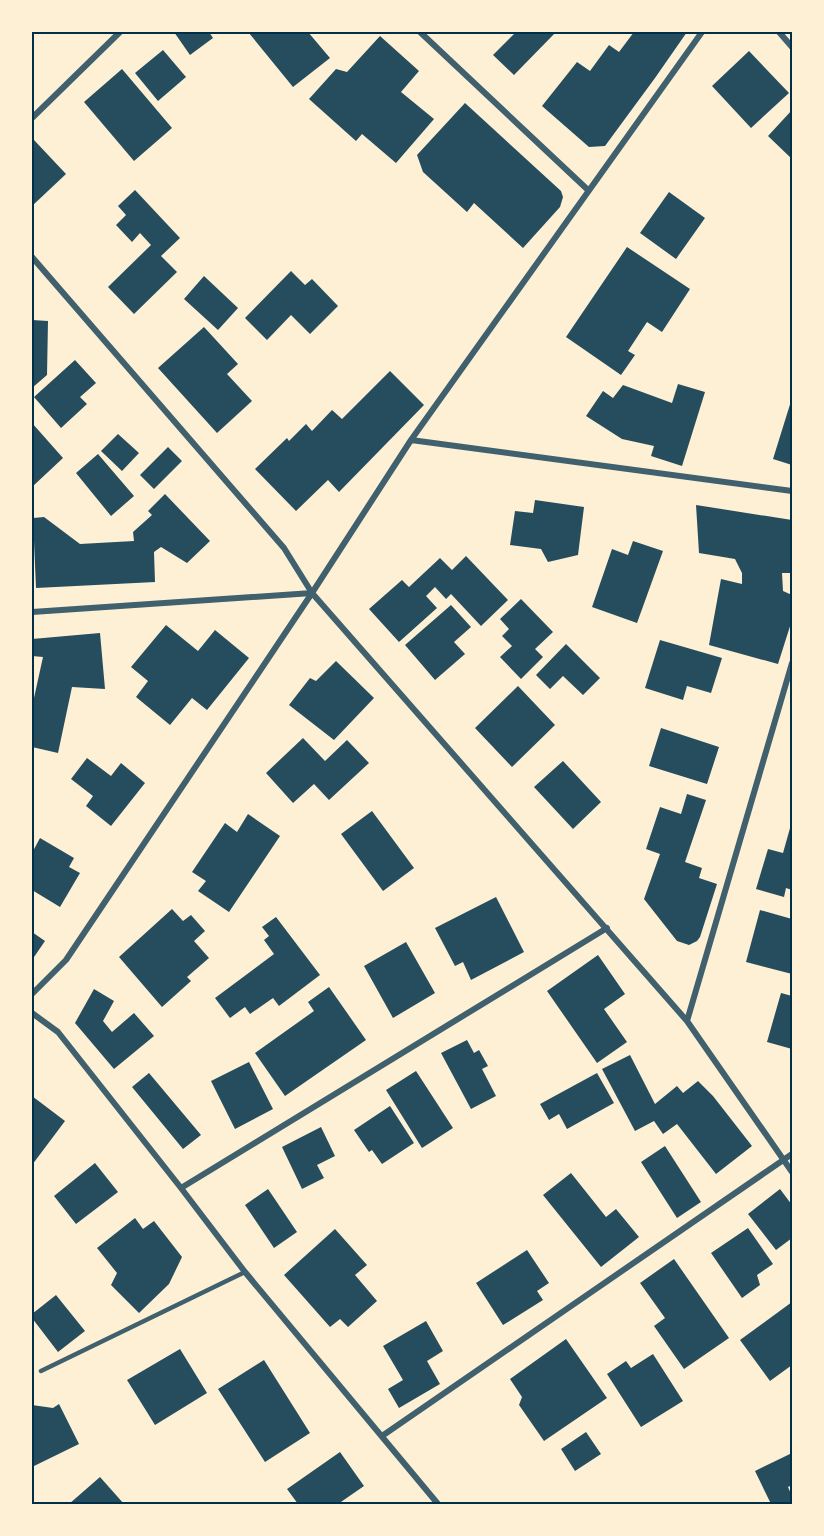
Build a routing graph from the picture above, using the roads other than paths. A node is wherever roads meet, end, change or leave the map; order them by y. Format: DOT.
graph roads {
  1 [pos="120,32"];
  2 [pos="420,32"];
  3 [pos="702,32"];
  4 [pos="779,32"];
  5 [pos="792,47"];
  6 [pos="32,118"];
  7 [pos="588,190"];
  8 [pos="32,257"];
  9 [pos="411,440"];
  10 [pos="792,491"];
  11 [pos="312,593"];
  12 [pos="32,612"];
  13 [pos="792,663"];
  14 [pos="607,928"];
  15 [pos="32,994"];
  16 [pos="32,1013"];
  17 [pos="687,1021"];
  18 [pos="792,1154"];
  19 [pos="783,1159"];
  20 [pos="792,1172"];
  21 [pos="181,1188"];
  22 [pos="244,1272"];
  23 [pos="41,1371"];
  24 [pos="382,1436"];
  25 [pos="438,1504"];
  1 -- 6 [label="street"];
  2 -- 7 [label="street"];
  3 -- 7 [label="street"];
  4 -- 5 [label="street"];
  7 -- 9 [label="street"];
  8 -- 11 [label="street"];
  9 -- 10 [label="street"];
  9 -- 11 [label="street"];
  11 -- 12 [label="street"];
  11 -- 14 [label="street"];
  11 -- 15 [label="street"];
  13 -- 17 [label="street"];
  14 -- 17 [label="street"];
  14 -- 21 [label="street"];
  16 -- 21 [label="street"];
  17 -- 19 [label="street"];
  18 -- 19 [label="street"];
  19 -- 20 [label="street"];
  19 -- 24 [label="street"];
  21 -- 22 [label="street"];
  22 -- 23 [label="lane"];
  22 -- 24 [label="street"];
  24 -- 25 [label="street"];
}
